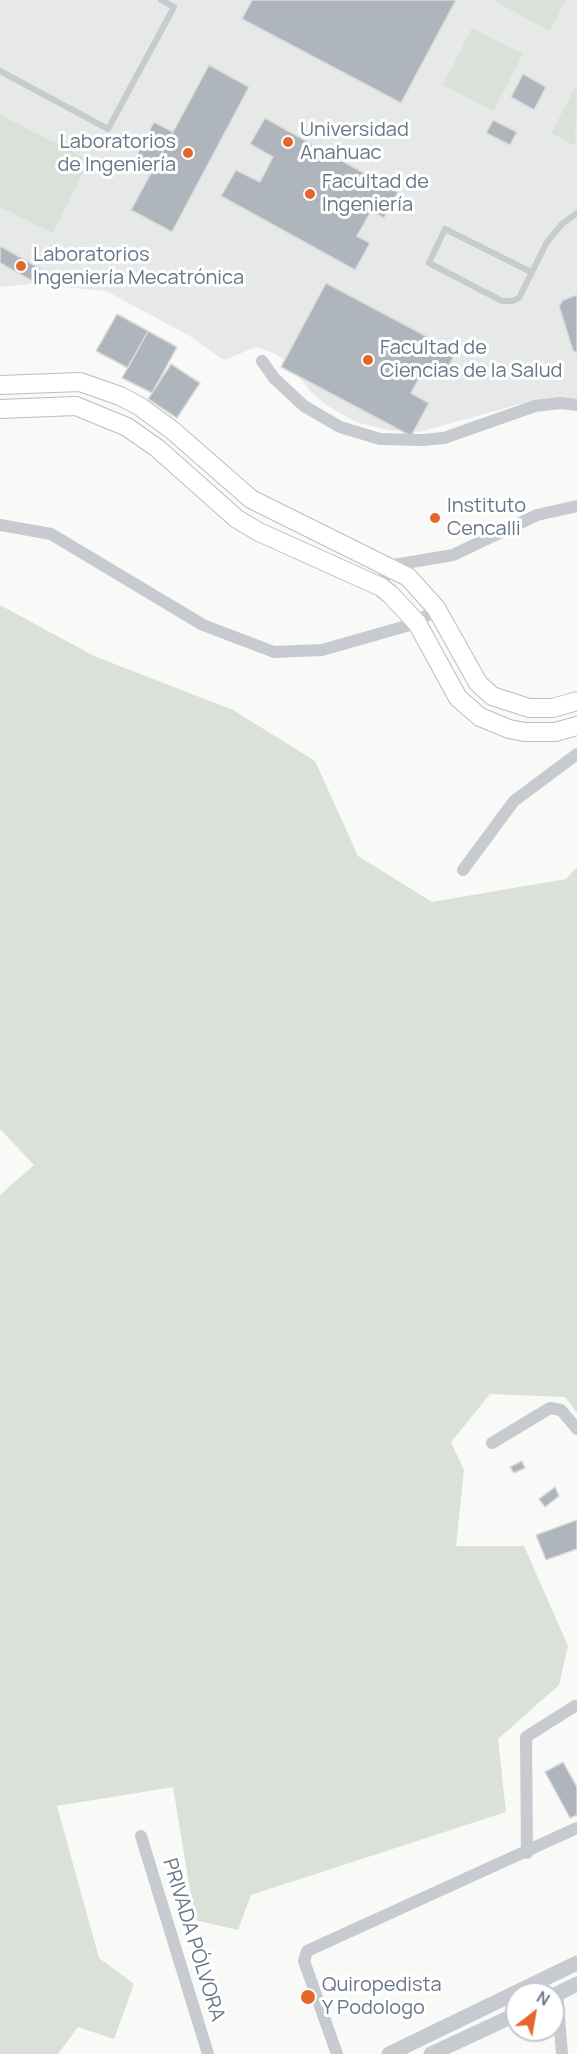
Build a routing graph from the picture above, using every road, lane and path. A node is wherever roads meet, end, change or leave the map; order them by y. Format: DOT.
graph roads {
  1 [pos="161,0"];
  2 [pos="0,71"];
  3 [pos="577,213"];
  4 [pos="531,272"];
  5 [pos="262,361"];
  6 [pos="0,385"];
  7 [pos="577,405"];
  8 [pos="0,409"];
  9 [pos="577,506"];
  10 [pos="0,525"];
  11 [pos="388,566"];
  12 [pos="381,587"];
  13 [pos="436,609"];
  14 [pos="417,623"];
  15 [pos="577,701"];
  16 [pos="577,726"];
  17 [pos="577,754"];
  18 [pos="463,870"];
  19 [pos="577,1429"];
  20 [pos="492,1443"];
  21 [pos="576,1706"];
  22 [pos="577,1828"];
  23 [pos="141,1836"];
  24 [pos="526,1853"];
  25 [pos="577,1963"];
  26 [pos="505,2020"];
  27 [pos="208,2054"];
  28 [pos="337,2054"];
  29 [pos="389,2054"];
  30 [pos="431,2054"];
  1 -- 2 [label="lane"];
  3 -- 4 [label="lane"];
  4 -- 4 [label="lane"];
  5 -- 7 [label="street"];
  6 -- 11 [label="main road"];
  8 -- 12 [label="main road"];
  9 -- 11 [label="street"];
  10 -- 14 [label="street"];
  11 -- 12 [label="street"];
  11 -- 13 [label="main road"];
  12 -- 14 [label="main road"];
  13 -- 14 [label="street"];
  13 -- 15 [label="main road"];
  14 -- 16 [label="main road"];
  17 -- 18 [label="street"];
  19 -- 20 [label="street"];
  21 -- 24 [label="street"];
  22 -- 24 [label="street"];
  23 -- 27 [label="street, PRIVADA PÓLVORA"];
  24 -- 28 [label="street"];
  25 -- 29 [label="street"];
  26 -- 30 [label="street"];
}
